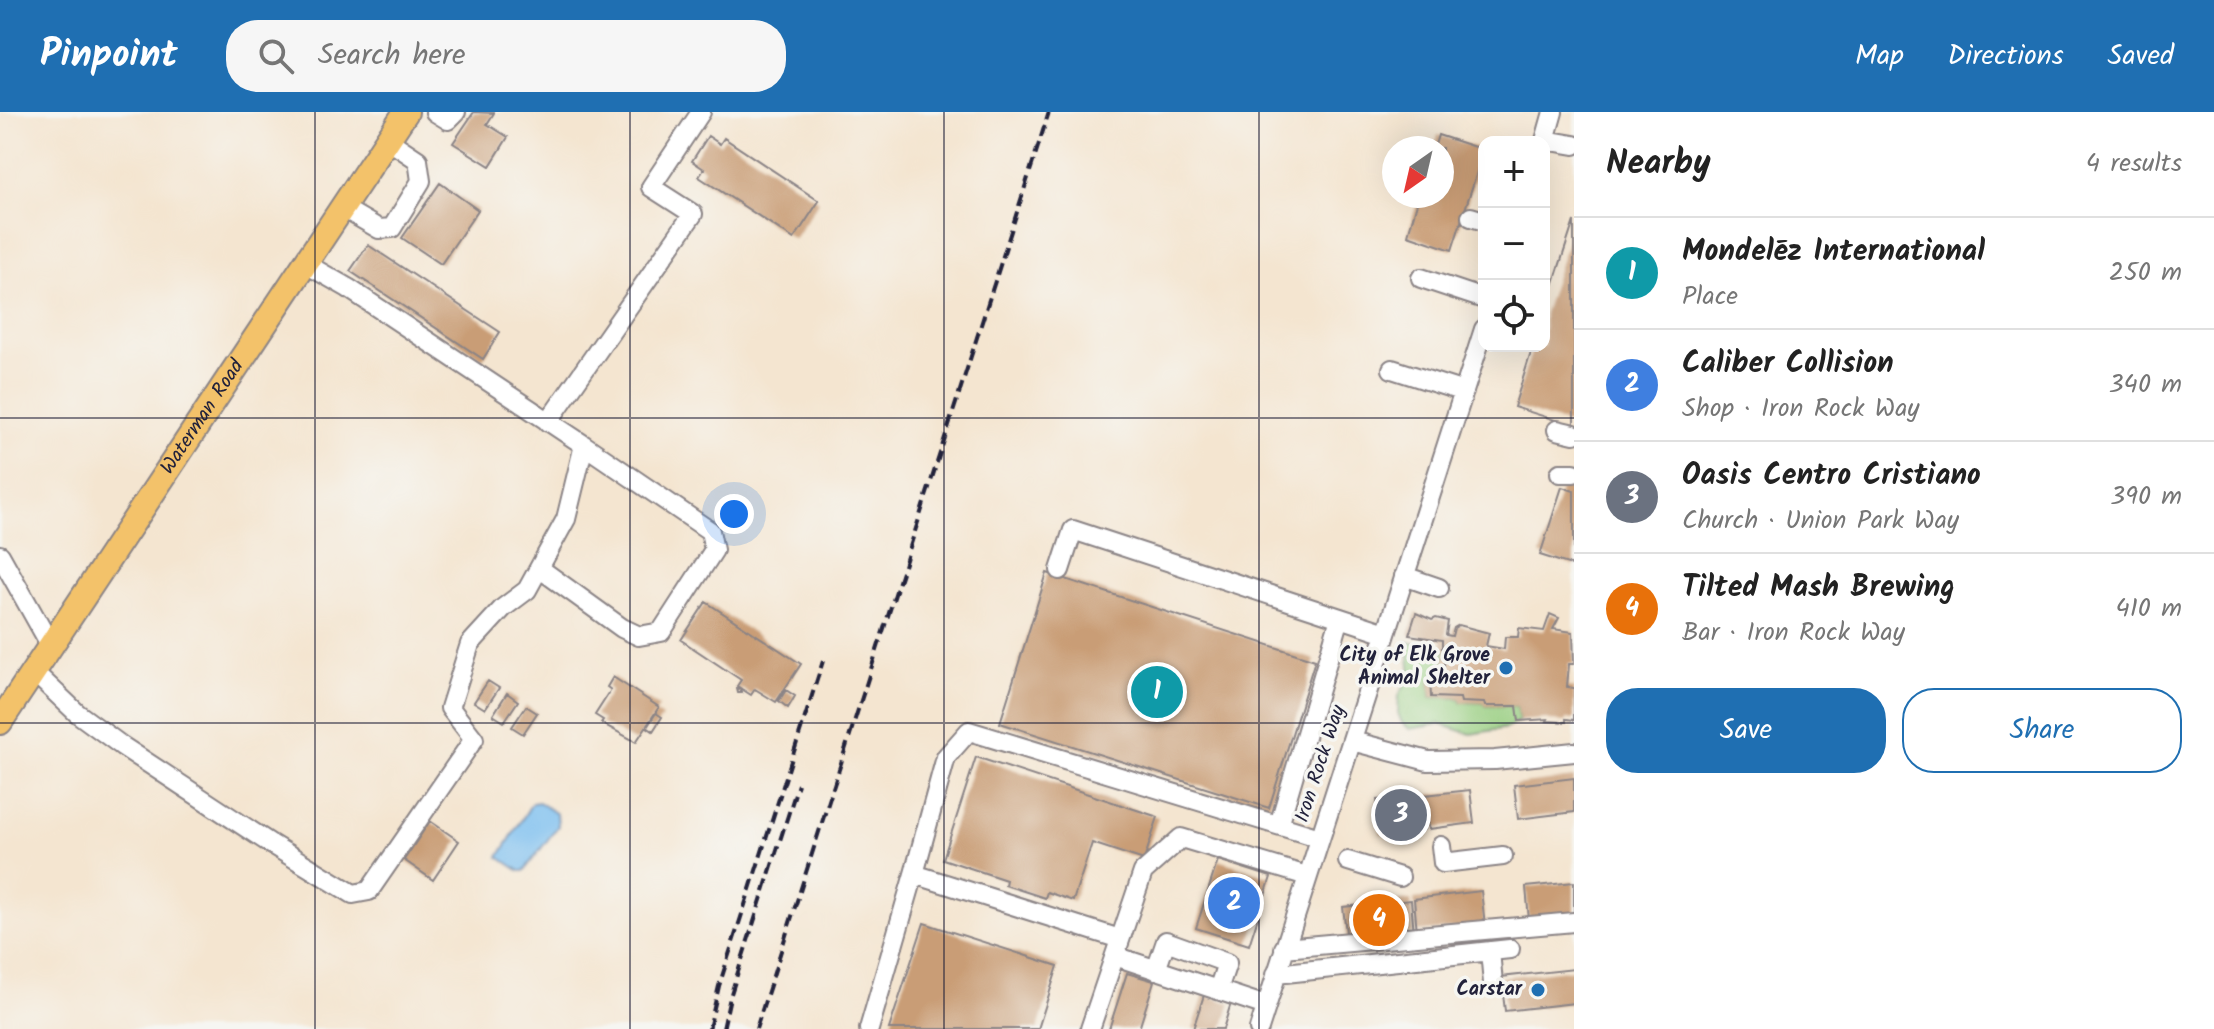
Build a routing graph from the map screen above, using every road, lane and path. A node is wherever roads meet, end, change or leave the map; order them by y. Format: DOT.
graph roads {
  1 [pos="406,112"];
  2 [pos="435,112"];
  3 [pos="456,112"];
  4 [pos="701,112"];
  5 [pos="1553,112"];
  6 [pos="1547,136"];
  7 [pos="388,140"];
  8 [pos="1550,143"];
  9 [pos="1574,145"];
  10 [pos="343,208"];
  11 [pos="306,264"];
  12 [pos="1421,278"];
  13 [pos="1478,297"];
  14 [pos="1478,348"];
  15 [pos="1392,369"];
  16 [pos="1464,392"];
  17 [pos="548,422"];
  18 [pos="584,445"];
  19 [pos="0,555"];
  20 [pos="539,568"];
  21 [pos="1060,570"];
  22 [pos="1404,576"];
  23 [pos="1439,588"];
  24 [pos="1340,618"];
  25 [pos="1386,633"];
  26 [pos="51,646"];
  27 [pos="34,672"];
  28 [pos="0,722"];
  29 [pos="1352,741"];
  30 [pos="1574,752"];
  31 [pos="1495,760"];
  32 [pos="1497,780"];
  33 [pos="1279,825"];
  34 [pos="1320,838"];
  35 [pos="1441,846"];
  36 [pos="1503,856"];
  37 [pos="1348,861"];
  38 [pos="914,874"];
  39 [pos="1307,876"];
  40 [pos="1400,877"];
  41 [pos="1574,922"];
  42 [pos="1118,948"];
  43 [pos="1284,948"];
  44 [pos="1510,949"];
  45 [pos="1490,951"];
  46 [pos="1156,970"];
  47 [pos="1276,974"];
  48 [pos="1493,983"];
  49 [pos="1218,990"];
  50 [pos="1266,1006"];
  51 [pos="869,1029"];
  52 [pos="1090,1029"];
  53 [pos="1259,1029"];
  1 -- 7 [label="main road, Waterman Road"];
  2 -- 3 [label="street"];
  4 -- 17 [label="street"];
  5 -- 6 [label="street"];
  7 -- 10 [label="main road, Waterman Road"];
  7 -- 10 [label="street"];
  8 -- 9 [label="street"];
  10 -- 11 [label="main road, Waterman Road"];
  11 -- 17 [label="street"];
  11 -- 26 [label="main road, Waterman Road"];
  12 -- 13 [label="street"];
  14 -- 16 [label="street, Iron Rock Way"];
  15 -- 16 [label="street"];
  16 -- 22 [label="street, Iron Rock Way"];
  17 -- 18 [label="street"];
  18 -- 20 [label="street"];
  18 -- 20 [label="street"];
  19 -- 26 [label="street"];
  20 -- 27 [label="street"];
  21 -- 24 [label="street"];
  22 -- 23 [label="street"];
  22 -- 25 [label="street, Iron Rock Way"];
  24 -- 25 [label="street"];
  24 -- 33 [label="street"];
  25 -- 29 [label="street, Iron Rock Way"];
  26 -- 27 [label="main road, Waterman Road"];
  27 -- 28 [label="main road, Waterman Road"];
  29 -- 31 [label="street"];
  29 -- 34 [label="street, Iron Rock Way"];
  30 -- 31 [label="street"];
  31 -- 32 [label="street"];
  33 -- 34 [label="street"];
  33 -- 38 [label="street"];
  34 -- 39 [label="street, Iron Rock Way"];
  35 -- 36 [label="street"];
  37 -- 40 [label="street"];
  38 -- 42 [label="street"];
  38 -- 51 [label="street"];
  39 -- 42 [label="street"];
  39 -- 43 [label="street, Iron Rock Way"];
  41 -- 43 [label="street"];
  42 -- 46 [label="street"];
  42 -- 52 [label="street"];
  43 -- 47 [label="street, Iron Rock Way"];
  44 -- 45 [label="street"];
  45 -- 47 [label="street"];
  45 -- 48 [label="street"];
  46 -- 49 [label="street"];
  46 -- 49 [label="street"];
  47 -- 50 [label="street, Iron Rock Way"];
  49 -- 50 [label="street"];
  50 -- 53 [label="street, Iron Rock Way"];
}
